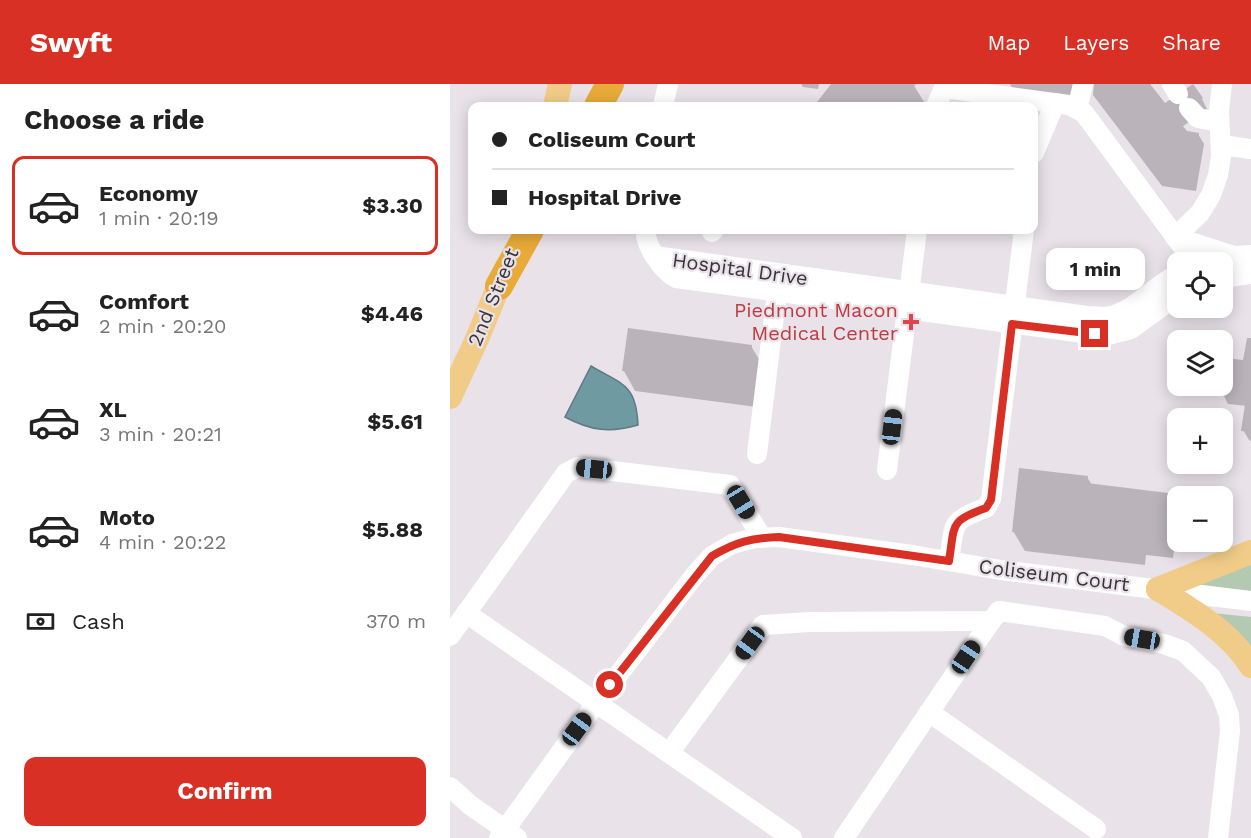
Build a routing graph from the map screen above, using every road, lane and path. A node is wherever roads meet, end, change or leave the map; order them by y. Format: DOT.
graph roads {
  1 [pos="560,84"];
  2 [pos="594,84"];
  3 [pos="610,84"];
  4 [pos="668,84"];
  5 [pos="1083,84"];
  6 [pos="1222,84"];
  7 [pos="941,86"];
  8 [pos="1180,95"];
  9 [pos="556,102"];
  10 [pos="590,102"];
  11 [pos="600,102"];
  12 [pos="664,102"];
  13 [pos="937,102"];
  14 [pos="1055,103"];
  15 [pos="1077,109"];
  16 [pos="1219,122"];
  17 [pos="1038,143"];
  18 [pos="1222,145"];
  19 [pos="1251,148"];
  20 [pos="518,234"];
  21 [pos="528,234"];
  22 [pos="645,234"];
  23 [pos="916,234"];
  24 [pos="1023,234"];
  25 [pos="1175,237"];
  26 [pos="1186,252"];
  27 [pos="655,256"];
  28 [pos="1243,256"];
  29 [pos="1251,274"];
  30 [pos="1233,276"];
  31 [pos="1167,281"];
  32 [pos="499,286"];
  33 [pos="777,292"];
  34 [pos="908,301"];
  35 [pos="1167,303"];
  36 [pos="1013,315"];
  37 [pos="450,397"];
  38 [pos="757,454"];
  39 [pos="887,470"];
  40 [pos="762,538"];
  41 [pos="1251,552"];
  42 [pos="949,561"];
  43 [pos="1158,589"];
  44 [pos="1251,601"];
  45 [pos="466,613"];
  46 [pos="991,621"];
  47 [pos="450,636"];
  48 [pos="1251,666"];
  49 [pos="596,703"];
  50 [pos="929,712"];
  51 [pos="669,753"];
  52 [pos="450,787"];
  53 [pos="1096,829"];
  54 [pos="507,835"];
  55 [pos="792,838"];
  56 [pos="844,838"];
  57 [pos="1218,838"];
  1 -- 9 [label="main road"];
  2 -- 10 [label="main road"];
  3 -- 11 [label="highway"];
  4 -- 12 [label="street"];
  5 -- 15 [label="street"];
  6 -- 16 [label="street"];
  7 -- 13 [label="street"];
  7 -- 14 [label="street"];
  8 -- 16 [label="street"];
  14 -- 15 [label="street"];
  14 -- 17 [label="street"];
  15 -- 25 [label="street"];
  16 -- 18 [label="street"];
  18 -- 19 [label="street"];
  18 -- 25 [label="street"];
  20 -- 32 [label="main road, 2nd Street"];
  21 -- 32 [label="highway"];
  22 -- 27 [label="street"];
  23 -- 34 [label="street"];
  24 -- 36 [label="street"];
  25 -- 26 [label="street"];
  25 -- 28 [label="street"];
  27 -- 33 [label="street, Hospital Drive"];
  27 -- 34 [label="street, Hospital Drive"];
  29 -- 30 [label="street"];
  31 -- 36 [label="street, Hospital Drive"];
  32 -- 37 [label="main road, 2nd Street"];
  33 -- 34 [label="street, Hospital Drive"];
  33 -- 38 [label="street"];
  34 -- 36 [label="street, Hospital Drive"];
  34 -- 39 [label="street"];
  35 -- 36 [label="street, Hospital Drive"];
  36 -- 42 [label="street"];
  40 -- 42 [label="street, Coliseum Court"];
  40 -- 45 [label="street"];
  40 -- 49 [label="street, Coliseum Court"];
  41 -- 43 [label="main road"];
  42 -- 43 [label="street, Coliseum Court"];
  43 -- 44 [label="street, Coliseum Court"];
  43 -- 48 [label="main road"];
  45 -- 47 [label="street"];
  45 -- 49 [label="street"];
  46 -- 50 [label="street"];
  46 -- 51 [label="street"];
  46 -- 57 [label="street"];
  49 -- 51 [label="street"];
  49 -- 54 [label="street, Coliseum Court"];
  50 -- 53 [label="street"];
  50 -- 56 [label="street"];
  51 -- 55 [label="street"];
  52 -- 54 [label="street"];
}
